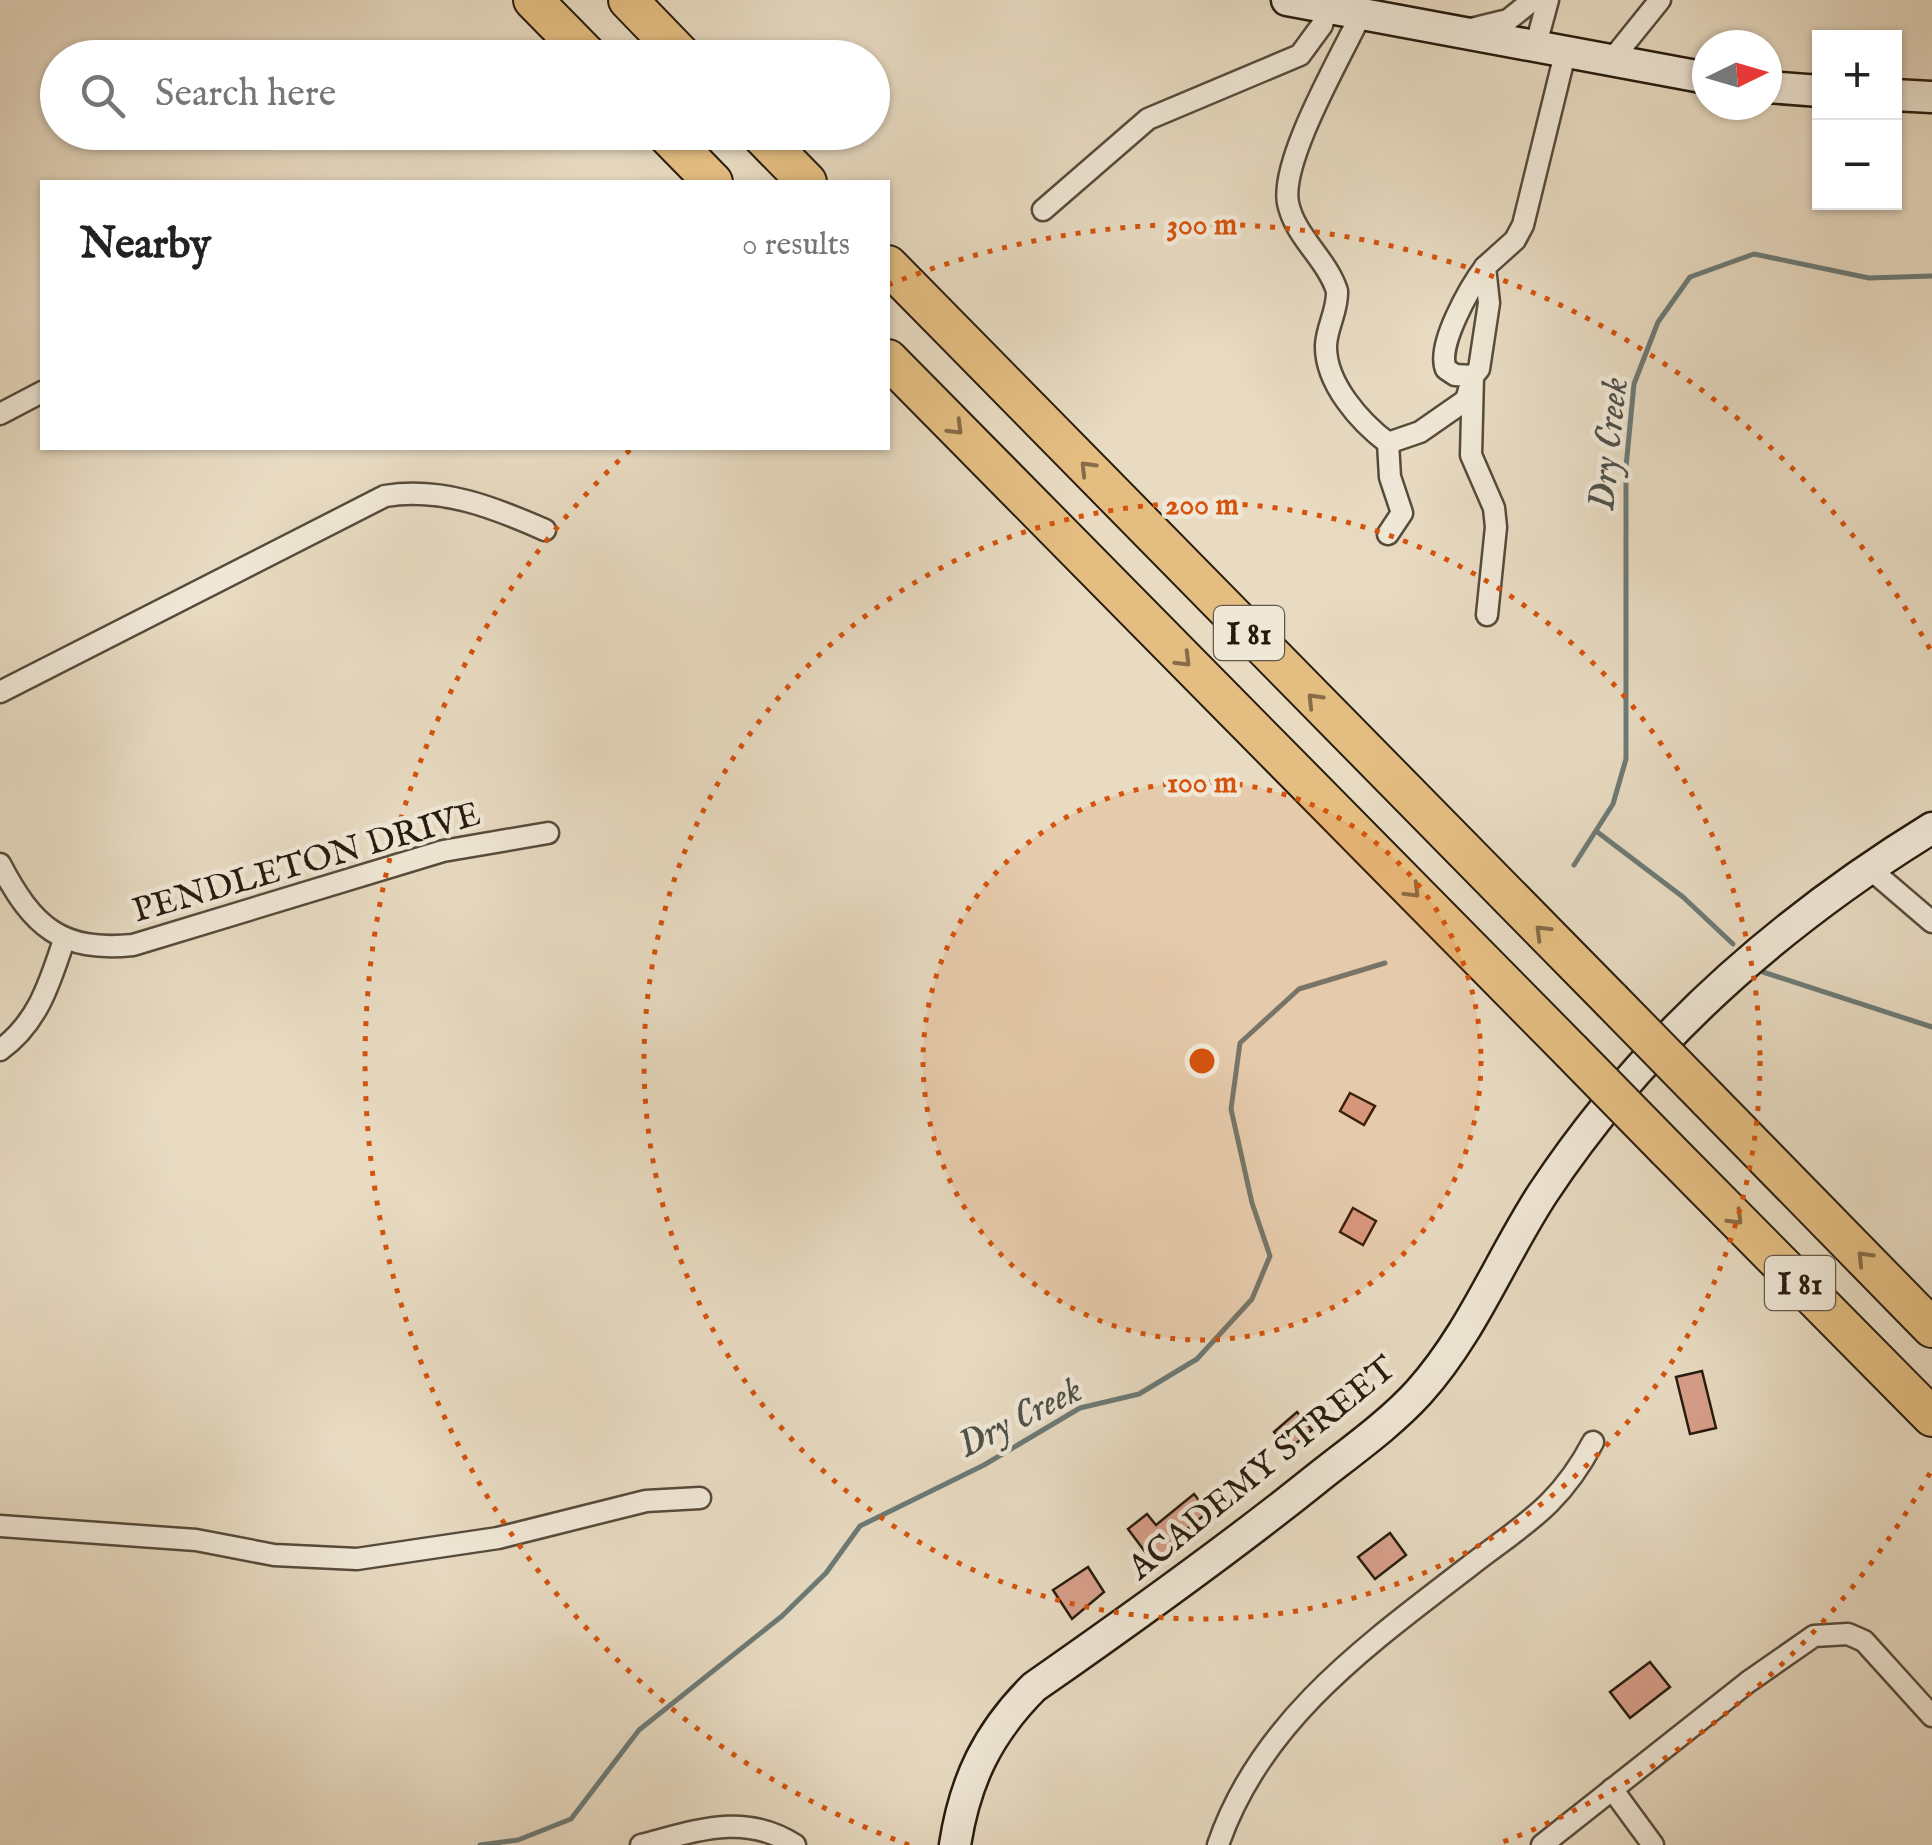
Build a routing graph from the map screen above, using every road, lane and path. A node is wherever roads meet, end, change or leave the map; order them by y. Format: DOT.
graph roads {
  1 [pos="533,0"];
  2 [pos="628,0"];
  3 [pos="1287,0"];
  4 [pos="1533,0"];
  5 [pos="1548,0"];
  6 [pos="1660,0"];
  7 [pos="1327,7"];
  8 [pos="1361,14"];
  9 [pos="1455,32"];
  10 [pos="572,40"];
  11 [pos="667,40"];
  12 [pos="1550,51"];
  13 [pos="1610,62"];
  14 [pos="1692,76"];
  15 [pos="1782,88"];
  16 [pos="1812,90"];
  17 [pos="1902,95"];
  18 [pos="1932,97"];
  19 [pos="682,150"];
  20 [pos="776,150"];
  21 [pos="711,180"];
  22 [pos="805,180"];
  23 [pos="1043,210"];
  24 [pos="890,267"];
  25 [pos="1484,267"];
  26 [pos="890,361"];
  27 [pos="1473,376"];
  28 [pos="40,393"];
  29 [pos="0,414"];
  30 [pos="1388,444"];
  31 [pos="545,530"];
  32 [pos="1388,534"];
  33 [pos="1487,616"];
  34 [pos="0,692"];
  35 [pos="1932,828"];
  36 [pos="548,834"];
  37 [pos="0,864"];
  38 [pos="1869,868"];
  39 [pos="1932,922"];
  40 [pos="64,940"];
  41 [pos="0,1050"];
  42 [pos="1932,1328"];
  43 [pos="1932,1417"];
  44 [pos="1593,1442"];
  45 [pos="700,1498"];
  46 [pos="0,1526"];
  47 [pos="1932,1716"];
  48 [pos="1612,1789"];
  49 [pos="641,1845"];
  50 [pos="795,1845"];
  51 [pos="955,1845"];
  52 [pos="1218,1845"];
  53 [pos="1542,1845"];
  54 [pos="1652,1845"];
  1 -- 10 [label="highway"];
  2 -- 11 [label="highway"];
  3 -- 7 [label="street"];
  4 -- 9 [label="street"];
  5 -- 12 [label="street"];
  6 -- 13 [label="street"];
  7 -- 8 [label="street"];
  7 -- 23 [label="street"];
  8 -- 9 [label="street"];
  8 -- 30 [label="street"];
  9 -- 12 [label="street"];
  12 -- 13 [label="street"];
  12 -- 25 [label="street"];
  13 -- 14 [label="street"];
  15 -- 16 [label="street"];
  17 -- 18 [label="street"];
  19 -- 21 [label="highway"];
  20 -- 22 [label="highway"];
  42 -- 24 [label="highway, I 81, one-way, bridge"];
  25 -- 27 [label="street"];
  25 -- 27 [label="street"];
  26 -- 43 [label="highway, I 81, one-way, bridge"];
  27 -- 30 [label="street"];
  27 -- 33 [label="street"];
  28 -- 29 [label="street"];
  30 -- 32 [label="street"];
  31 -- 34 [label="street"];
  35 -- 38 [label="street, ACADEMY STREET"];
  36 -- 40 [label="street, PENDLETON DRIVE"];
  37 -- 40 [label="street"];
  38 -- 39 [label="street"];
  38 -- 51 [label="street, ACADEMY STREET"];
  40 -- 41 [label="street"];
  44 -- 52 [label="street"];
  45 -- 46 [label="street"];
  47 -- 48 [label="street"];
  48 -- 53 [label="street"];
  48 -- 54 [label="street"];
  49 -- 50 [label="street"];
}
